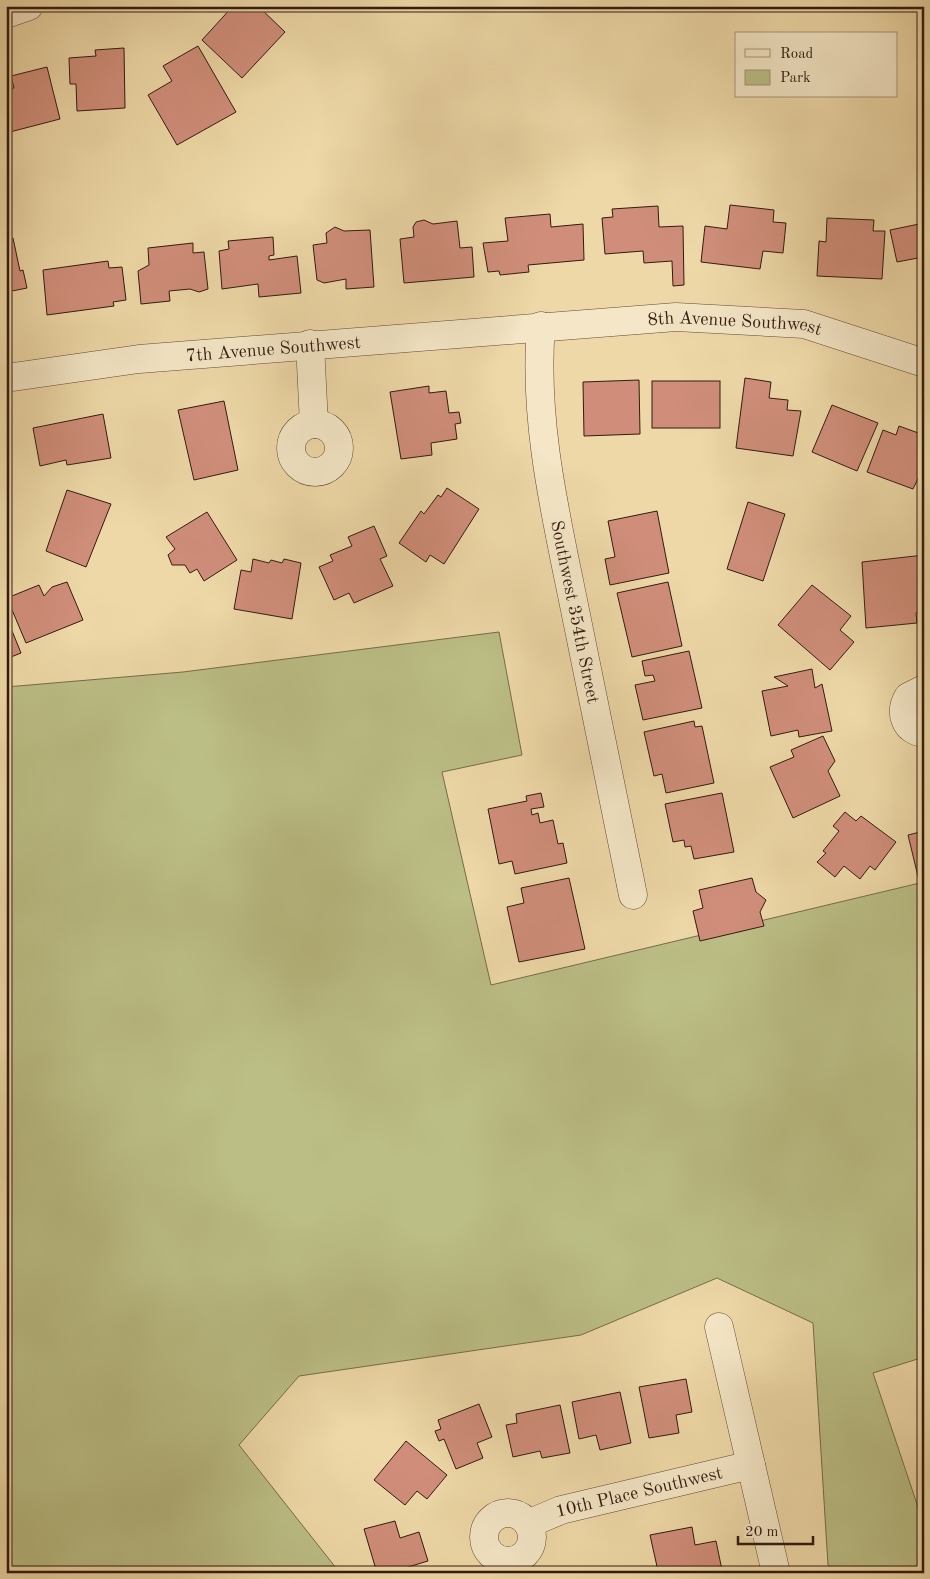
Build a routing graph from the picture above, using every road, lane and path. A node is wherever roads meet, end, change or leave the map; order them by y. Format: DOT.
graph roads {
  1 [pos="29,6"];
  2 [pos="6,14"];
  3 [pos="541,326"];
  4 [pos="310,344"];
  5 [pos="924,363"];
  6 [pos="6,378"];
  7 [pos="314,424"];
  8 [pos="924,689"];
  9 [pos="924,733"];
  10 [pos="633,895"];
  11 [pos="719,1327"];
  12 [pos="751,1465"];
  13 [pos="528,1524"];
  14 [pos="776,1573"];
  1 -- 2 [label="street"];
  3 -- 4 [label="street, 7th Avenue Southwest"];
  3 -- 5 [label="street, 8th Avenue Southwest"];
  3 -- 10 [label="street, Southwest 354th Street"];
  4 -- 6 [label="street, 7th Avenue Southwest"];
  4 -- 7 [label="street"];
  8 -- 9 [label="street"];
  11 -- 12 [label="street"];
  12 -- 13 [label="street, 10th Place Southwest"];
  12 -- 14 [label="street"];
}
